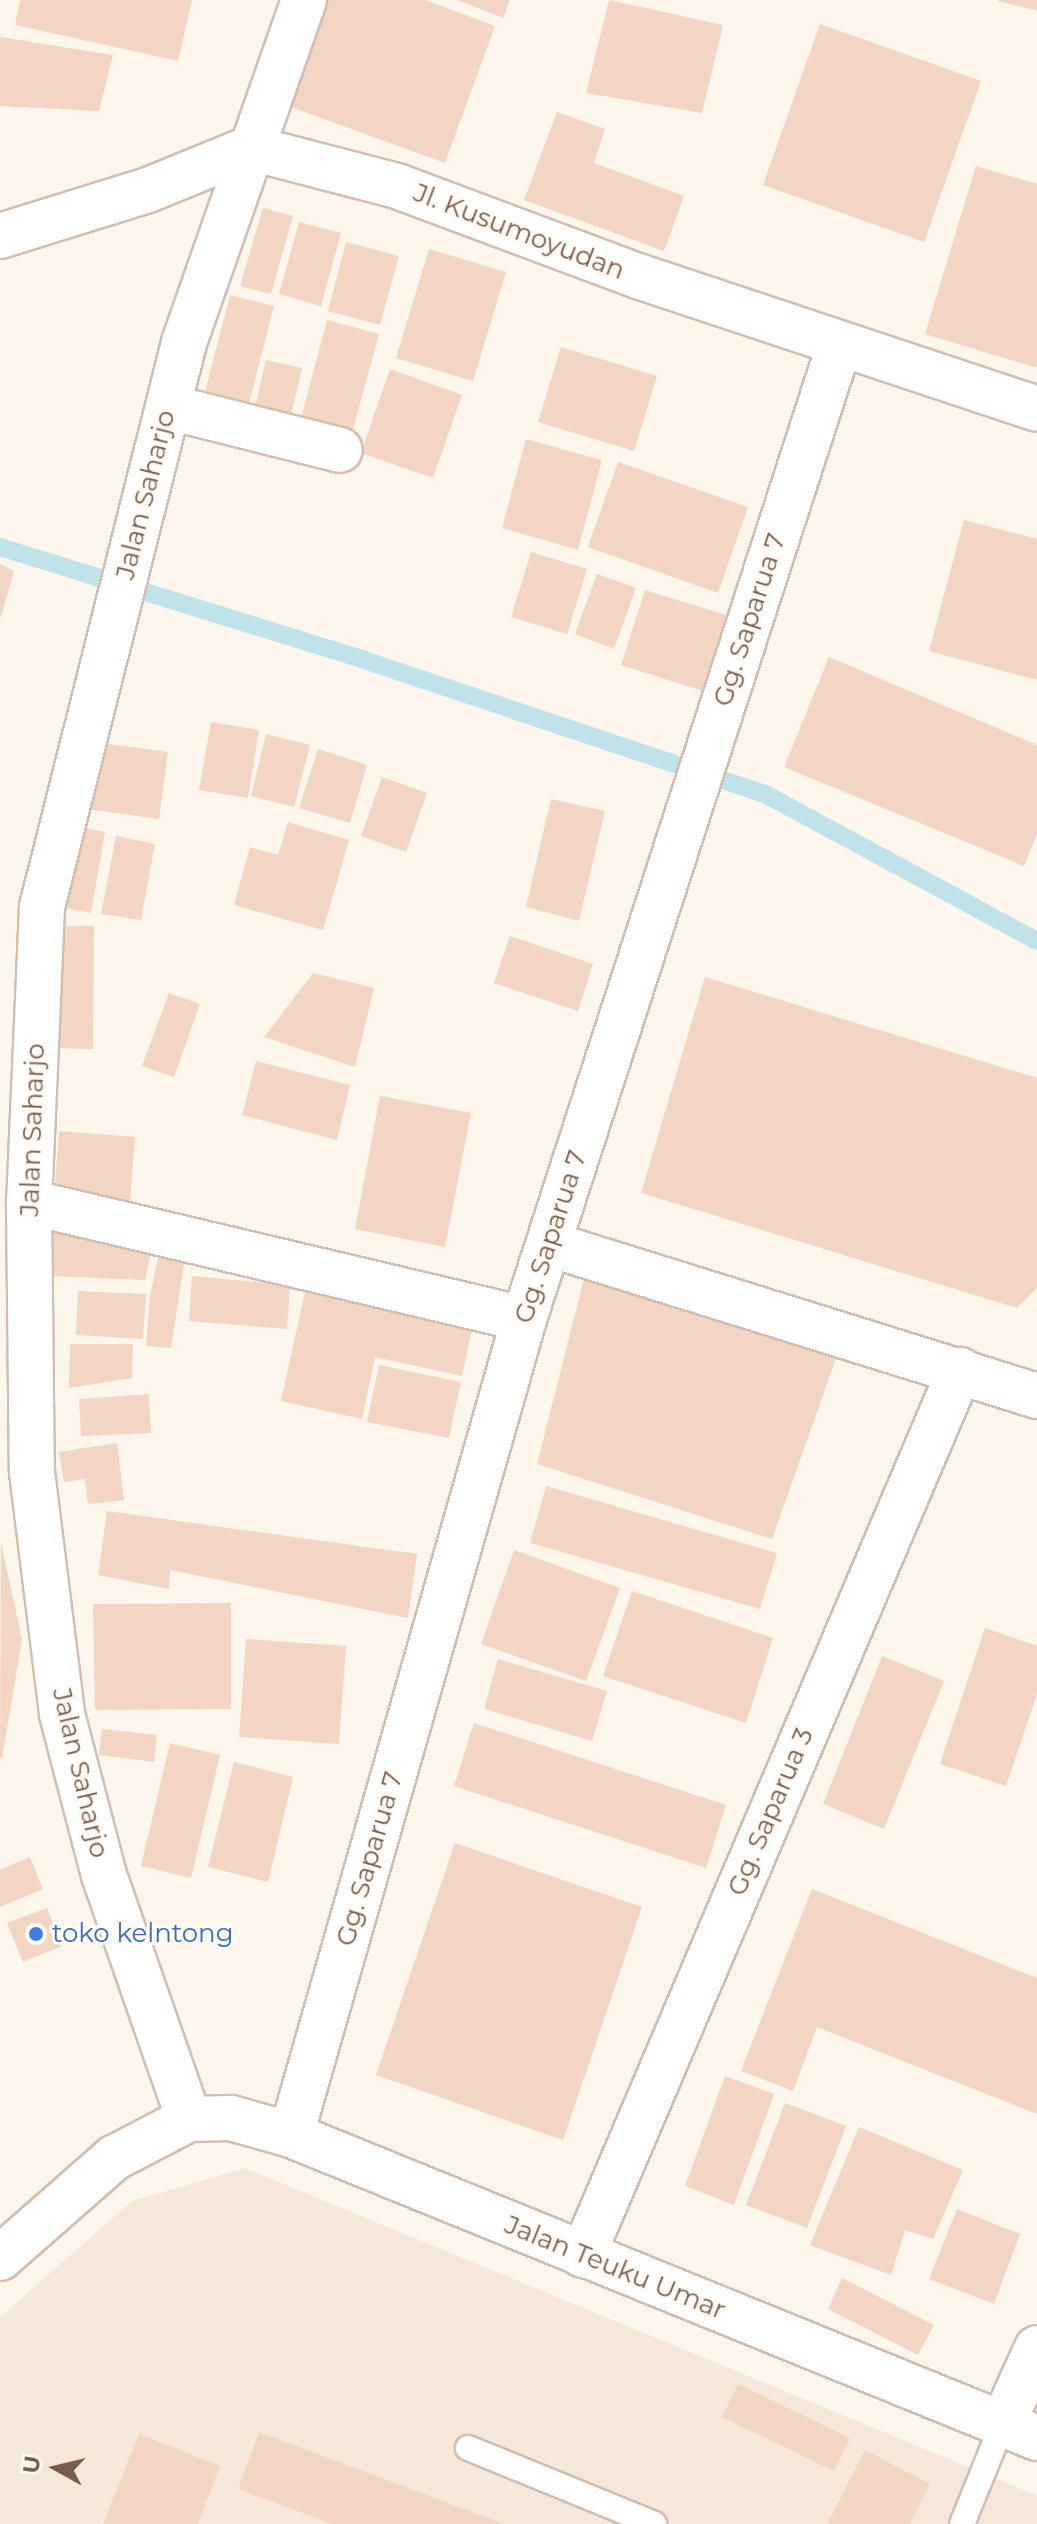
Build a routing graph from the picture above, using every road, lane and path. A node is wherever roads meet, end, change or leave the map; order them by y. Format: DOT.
graph roads {
  1 [pos="304,0"];
  2 [pos="251,148"];
  3 [pos="0,236"];
  4 [pos="839,346"];
  5 [pos="169,407"];
  6 [pos="1037,409"];
  7 [pos="340,450"];
  8 [pos="29,1202"];
  9 [pos="549,1244"];
  10 [pos="524,1319"];
  11 [pos="960,1370"];
  12 [pos="1037,1396"];
  13 [pos="189,2119"];
  14 [pos="291,2135"];
  15 [pos="583,2255"];
  16 [pos="0,2258"];
  17 [pos="1037,2348"];
  18 [pos="1020,2431"];
  19 [pos="468,2448"];
  20 [pos="654,2524"];
  21 [pos="962,2524"];
  1 -- 2 [label="street, Jalan Saharjo"];
  2 -- 3 [label="street"];
  2 -- 4 [label="street, Jl. Kusumoyudan"];
  2 -- 5 [label="street, Jalan Saharjo"];
  4 -- 6 [label="street, Jl. Kusumoyudan"];
  4 -- 9 [label="street, Gg. Saparua 7"];
  5 -- 7 [label="street"];
  5 -- 8 [label="street, Jalan Saharjo"];
  8 -- 10 [label="street"];
  8 -- 13 [label="street, Jalan Saharjo"];
  9 -- 10 [label="street, Gg. Saparua 7"];
  9 -- 11 [label="street"];
  10 -- 14 [label="street, Gg. Saparua 7"];
  11 -- 12 [label="street"];
  11 -- 15 [label="street, Gg. Saparua 3"];
  13 -- 14 [label="street, Jalan Teuku Umar"];
  13 -- 16 [label="street"];
  14 -- 15 [label="street, Jalan Teuku Umar"];
  15 -- 18 [label="street, Jalan Teuku Umar"];
  17 -- 18 [label="street"];
  18 -- 21 [label="lane"];
  19 -- 20 [label="lane"];
}
